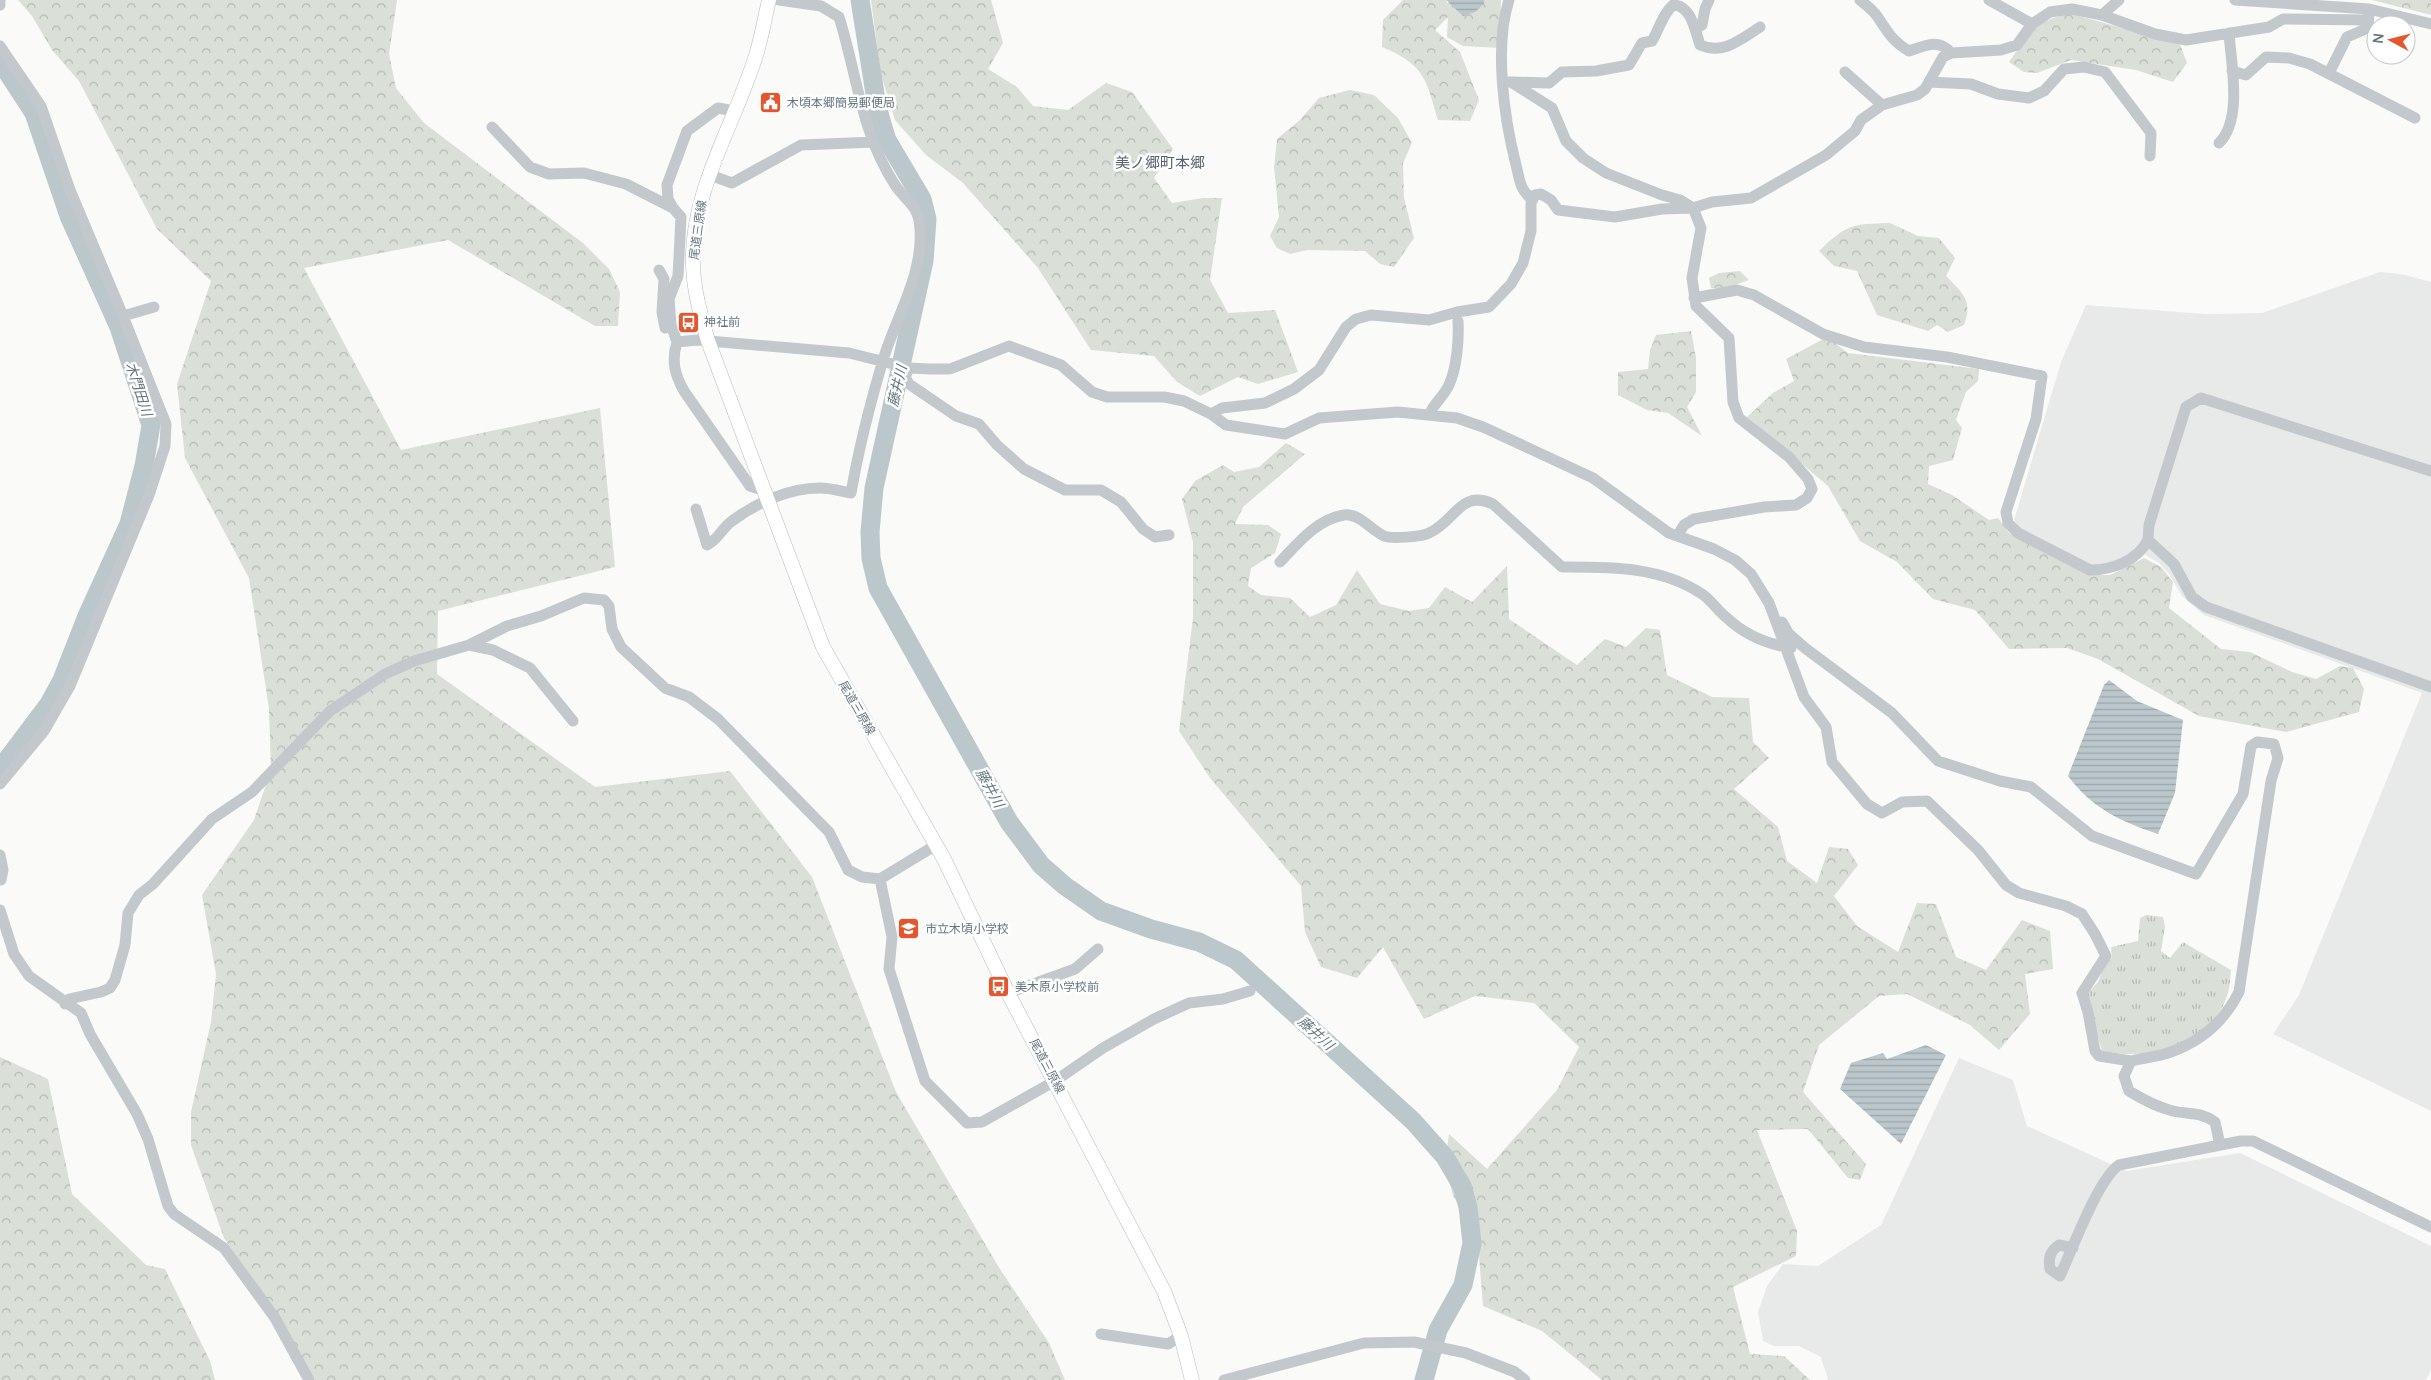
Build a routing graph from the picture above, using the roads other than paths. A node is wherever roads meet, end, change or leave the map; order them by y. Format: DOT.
graph roads {
  1 [pos="0,0"];
  2 [pos="769,0"];
  3 [pos="779,0"];
  4 [pos="1509,0"];
  5 [pos="1709,0"];
  6 [pos="1860,0"];
  7 [pos="1989,0"];
  8 [pos="2119,0"];
  9 [pos="2235,0"];
  10 [pos="0,5"];
  11 [pos="2102,15"];
  12 [pos="2366,15"];
  13 [pos="2369,15"];
  14 [pos="2416,22"];
  15 [pos="2032,24"];
  16 [pos="2431,24"];
  17 [pos="1760,27"];
  18 [pos="1695,29"];
  19 [pos="2366,29"];
  20 [pos="2229,33"];
  21 [pos="0,46"];
  22 [pos="1952,53"];
  23 [pos="2232,71"];
  24 [pos="1845,72"];
  25 [pos="2329,73"];
  26 [pos="1507,82"];
  27 [pos="1929,82"];
  28 [pos="1882,105"];
  29 [pos="735,111"];
  30 [pos="2415,118"];
  31 [pos="492,128"];
  32 [pos="874,142"];
  33 [pos="2219,143"];
  34 [pos="2150,156"];
  35 [pos="710,175"];
  36 [pos="1532,200"];
  37 [pos="673,208"];
  38 [pos="1693,208"];
  39 [pos="659,270"];
  40 [pos="1694,298"];
  41 [pos="154,307"];
  42 [pos="1489,307"];
  43 [pos="124,316"];
  44 [pos="1429,320"];
  45 [pos="1458,321"];
  46 [pos="708,341"];
  47 [pos="676,342"];
  48 [pos="883,360"];
  49 [pos="909,368"];
  50 [pos="1211,414"];
  51 [pos="1429,415"];
  52 [pos="2431,471"];
  53 [pos="764,496"];
  54 [pos="696,508"];
  55 [pos="1169,535"];
  56 [pos="1678,535"];
  57 [pos="2148,540"];
  58 [pos="1280,562"];
  59 [pos="1773,613"];
  60 [pos="469,645"];
  61 [pos="1786,647"];
  62 [pos="1805,648"];
  63 [pos="2431,687"];
  64 [pos="573,721"];
  65 [pos="0,784"];
  66 [pos="936,845"];
  67 [pos="0,856"];
  68 [pos="880,879"];
  69 [pos="0,881"];
  70 [pos="0,910"];
  71 [pos="1098,949"];
  72 [pos="1250,992"];
  73 [pos="1008,993"];
  74 [pos="65,1004"];
  75 [pos="2131,1061"];
  76 [pos="1056,1082"];
  77 [pos="2220,1144"];
  78 [pos="2431,1228"];
  79 [pos="2073,1248"];
  80 [pos="1101,1334"];
  81 [pos="1181,1336"];
  82 [pos="309,1380"];
  83 [pos="1192,1380"];
  84 [pos="1224,1380"];
  85 [pos="1525,1380"];
  1 -- 10 [label="street"];
  2 -- 29 [label="main road, 尾道三原線"];
  3 -- 32 [label="street"];
  4 -- 26 [label="street"];
  5 -- 18 [label="street"];
  6 -- 22 [label="street"];
  7 -- 15 [label="street"];
  8 -- 11 [label="street"];
  9 -- 13 [label="street"];
  11 -- 15 [label="street"];
  11 -- 20 [label="street"];
  12 -- 20 [label="street"];
  14 -- 16 [label="street"];
  15 -- 22 [label="street"];
  17 -- 18 [label="street"];
  18 -- 26 [label="street"];
  19 -- 25 [label="street"];
  20 -- 23 [label="street"];
  21 -- 43 [label="street"];
  22 -- 27 [label="street"];
  23 -- 25 [label="street"];
  23 -- 33 [label="street"];
  24 -- 28 [label="street"];
  25 -- 30 [label="street"];
  26 -- 36 [label="street"];
  26 -- 38 [label="street"];
  27 -- 28 [label="street"];
  27 -- 34 [label="street"];
  28 -- 38 [label="street"];
  29 -- 35 [label="main road, 尾道三原線"];
  29 -- 37 [label="street"];
  31 -- 37 [label="street"];
  32 -- 35 [label="street"];
  32 -- 48 [label="street"];
  35 -- 46 [label="main road, 尾道三原線"];
  36 -- 38 [label="street"];
  36 -- 42 [label="street"];
  37 -- 47 [label="street"];
  38 -- 40 [label="street"];
  39 -- 47 [label="street"];
  40 -- 56 [label="street"];
  40 -- 57 [label="street"];
  41 -- 43 [label="street"];
  42 -- 44 [label="street"];
  42 -- 45 [label="street"];
  43 -- 65 [label="street"];
  44 -- 45 [label="street"];
  44 -- 50 [label="street"];
  45 -- 51 [label="street"];
  46 -- 47 [label="street"];
  46 -- 48 [label="street"];
  46 -- 53 [label="main road, 尾道三原線"];
  47 -- 53 [label="street"];
  48 -- 49 [label="street"];
  48 -- 53 [label="street"];
  49 -- 50 [label="street"];
  49 -- 55 [label="street"];
  50 -- 51 [label="street"];
  51 -- 56 [label="street"];
  52 -- 57 [label="street"];
  53 -- 54 [label="street"];
  53 -- 66 [label="main road, 尾道三原線"];
  56 -- 59 [label="street"];
  57 -- 63 [label="street"];
  58 -- 61 [label="street"];
  59 -- 61 [label="street"];
  59 -- 62 [label="street"];
  60 -- 64 [label="street"];
  60 -- 68 [label="street"];
  60 -- 74 [label="street"];
  61 -- 62 [label="street"];
  61 -- 75 [label="street"];
  62 -- 75 [label="street"];
  66 -- 68 [label="street"];
  66 -- 73 [label="main road, 尾道三原線"];
  67 -- 69 [label="street"];
  68 -- 76 [label="street"];
  70 -- 74 [label="street"];
  71 -- 73 [label="street"];
  72 -- 76 [label="street"];
  73 -- 76 [label="main road, 尾道三原線"];
  74 -- 82 [label="street"];
  75 -- 77 [label="street"];
  76 -- 81 [label="main road, 尾道三原線"];
  77 -- 78 [label="street"];
  77 -- 79 [label="street"];
  80 -- 81 [label="street"];
  81 -- 83 [label="main road, 尾道三原線"];
  84 -- 85 [label="street"];
}
